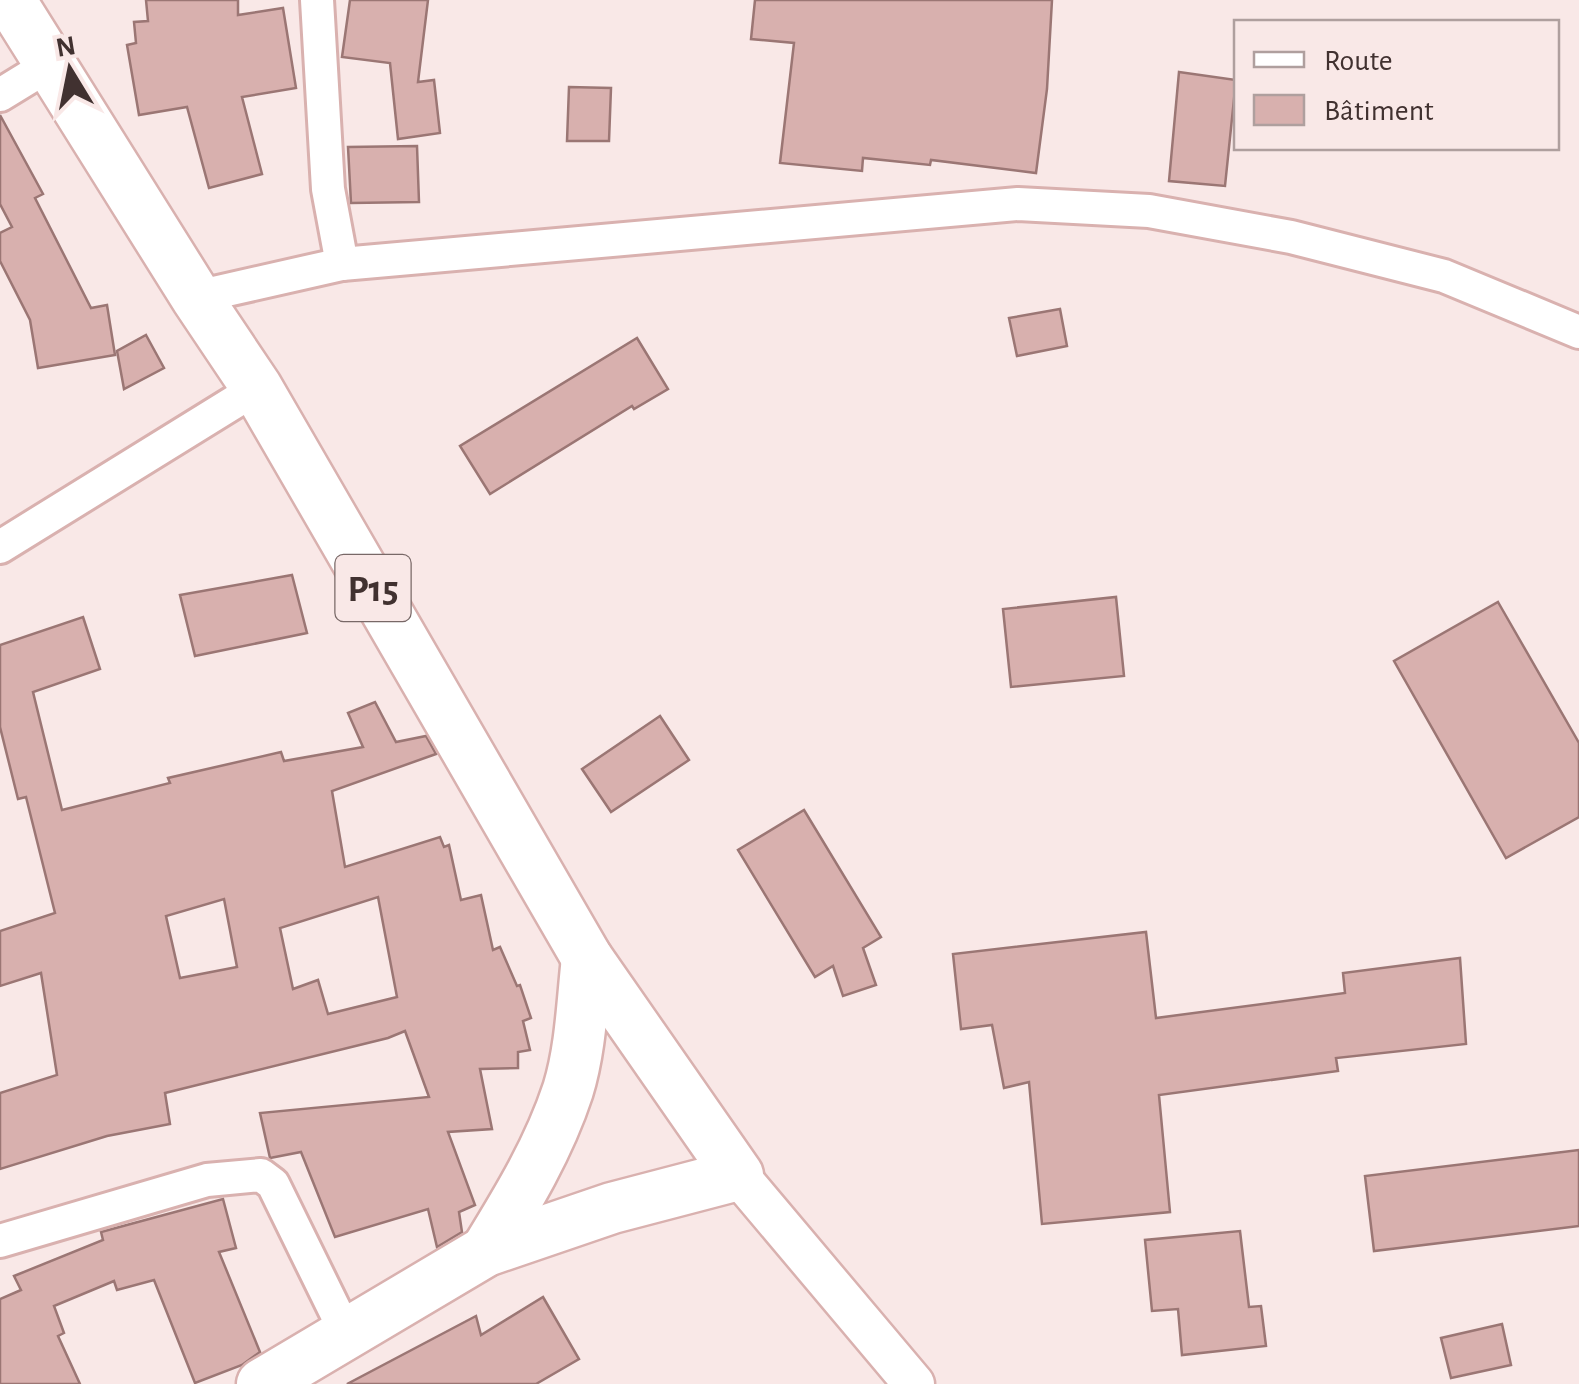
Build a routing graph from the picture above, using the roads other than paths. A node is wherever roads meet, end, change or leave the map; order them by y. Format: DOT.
graph roads {
  1 [pos="10,0"];
  2 [pos="316,0"];
  3 [pos="49,65"];
  4 [pos="0,95"];
  5 [pos="342,264"];
  6 [pos="196,297"];
  7 [pos="1579,332"];
  8 [pos="257,388"];
  9 [pos="0,547"];
  10 [pos="586,958"];
  11 [pos="738,1175"];
  12 [pos="0,1241"];
  13 [pos="486,1251"];
  14 [pos="346,1333"];
  15 [pos="262,1384"];
  16 [pos="914,1384"];
  1 -- 3 [label="main road, P15"];
  2 -- 5 [label="street"];
  3 -- 4 [label="street"];
  3 -- 6 [label="main road, P15"];
  5 -- 6 [label="street"];
  5 -- 7 [label="street"];
  6 -- 8 [label="main road, P15"];
  8 -- 9 [label="street"];
  8 -- 10 [label="main road, P15"];
  10 -- 11 [label="main road, P15"];
  10 -- 13 [label="main road"];
  11 -- 13 [label="main road"];
  11 -- 16 [label="street"];
  12 -- 14 [label="street"];
  13 -- 14 [label="main road"];
  14 -- 15 [label="main road"];
}
